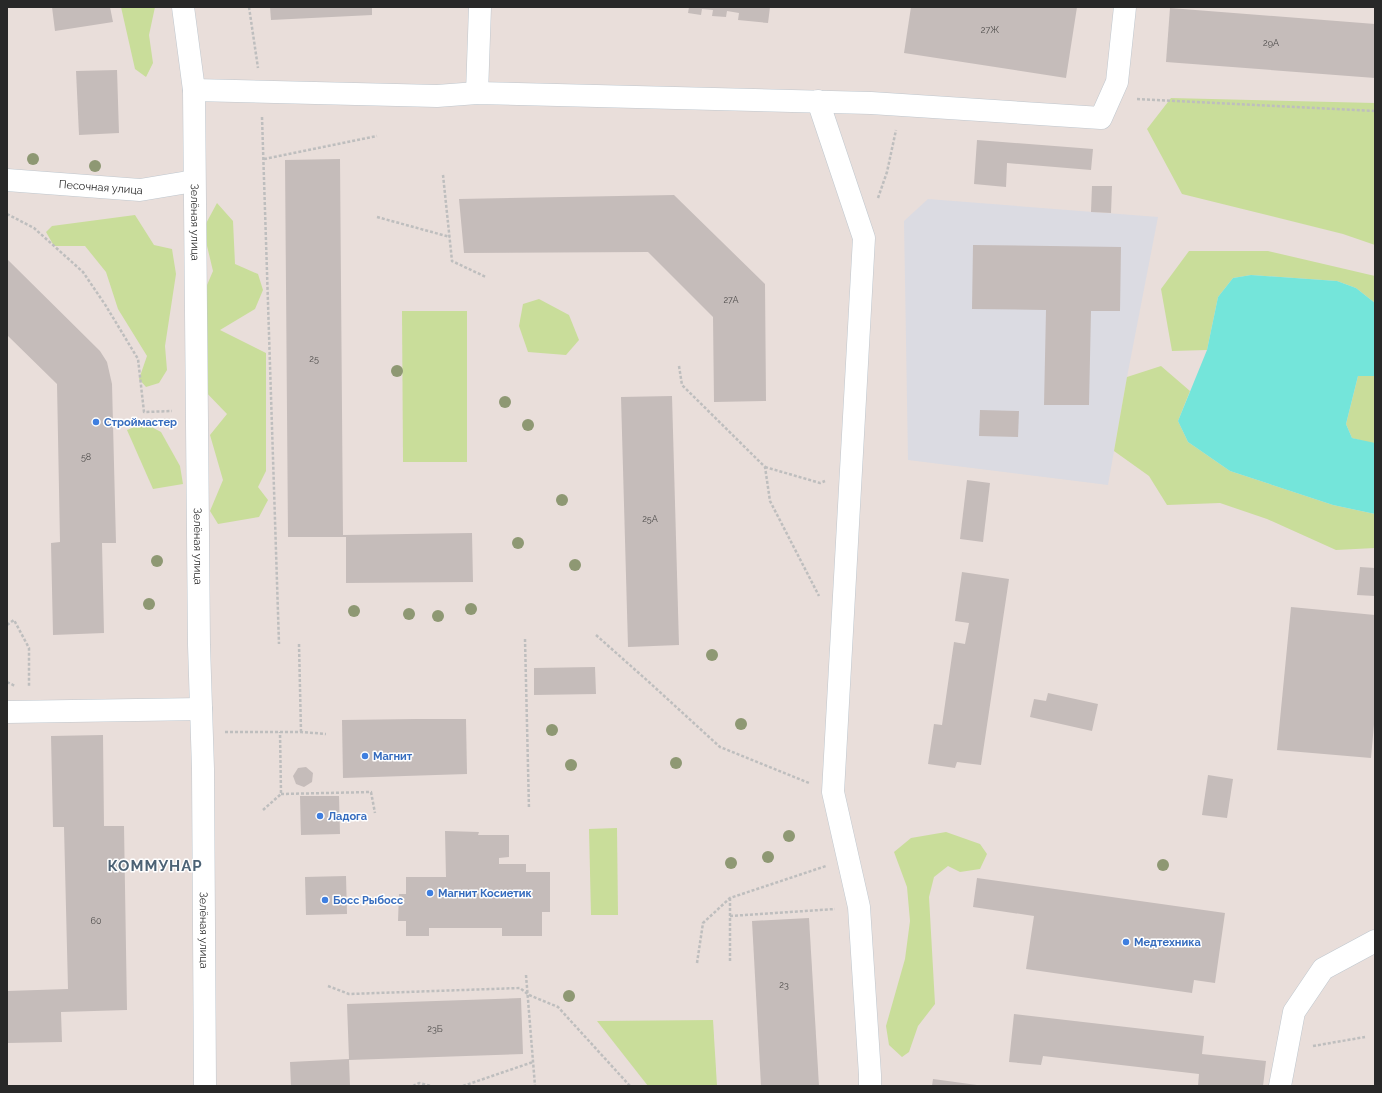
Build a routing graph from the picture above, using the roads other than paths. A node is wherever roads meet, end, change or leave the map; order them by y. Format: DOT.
graph roads {
  1 [pos="183,7"];
  2 [pos="480,7"];
  3 [pos="1125,7"];
  4 [pos="194,90"];
  5 [pos="477,93"];
  6 [pos="818,102"];
  7 [pos="7,180"];
  8 [pos="194,181"];
  9 [pos="201,709"];
  10 [pos="18,711"];
  11 [pos="1375,941"];
  12 [pos="205,1086"];
  13 [pos="870,1086"];
  14 [pos="1280,1086"];
  1 -- 4 [label="street, Зелёная улица"];
  2 -- 5 [label="street"];
  3 -- 6 [label="street"];
  4 -- 5 [label="street"];
  4 -- 8 [label="street, Зелёная улица"];
  5 -- 6 [label="street"];
  6 -- 13 [label="street"];
  7 -- 8 [label="street, Песочная улица"];
  8 -- 9 [label="street, Зелёная улица"];
  9 -- 10 [label="street"];
  9 -- 12 [label="street, Зелёная улица"];
  11 -- 14 [label="street"];
}
